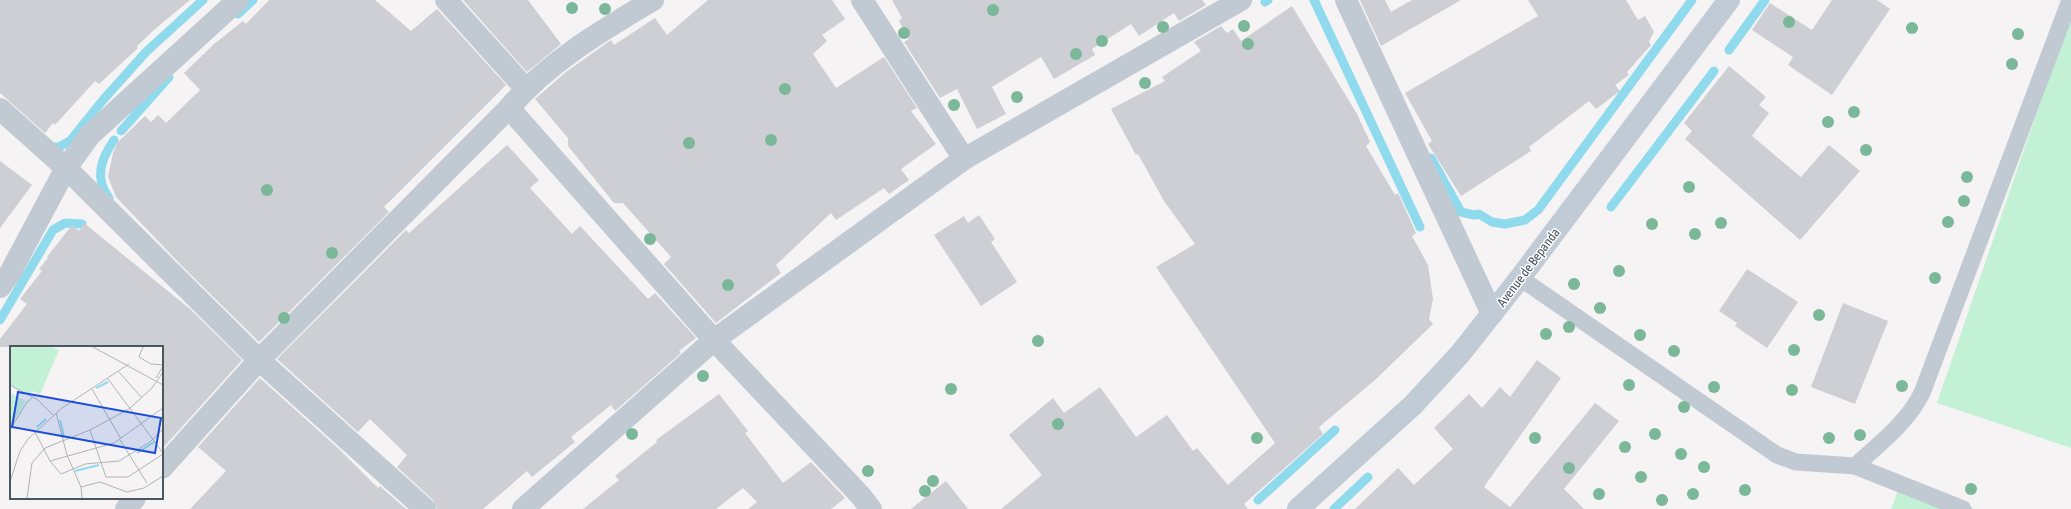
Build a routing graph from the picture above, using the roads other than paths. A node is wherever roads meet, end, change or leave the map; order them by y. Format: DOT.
graph roads {
  1 [pos="238,0"];
  2 [pos="446,0"];
  3 [pos="653,0"];
  4 [pos="862,0"];
  5 [pos="1241,0"];
  6 [pos="1346,0"];
  7 [pos="1729,0"];
  8 [pos="2070,0"];
  9 [pos="526,89"];
  10 [pos="509,108"];
  11 [pos="0,109"];
  12 [pos="964,159"];
  13 [pos="66,168"];
  14 [pos="1520,278"];
  15 [pos="0,287"];
  16 [pos="1492,314"];
  17 [pos="714,340"];
  18 [pos="259,360"];
  19 [pos="1855,466"];
  20 [pos="163,467"];
  21 [pos="135,499"];
  22 [pos="126,509"];
  23 [pos="425,509"];
  24 [pos="523,509"];
  25 [pos="871,509"];
  26 [pos="1298,509"];
  27 [pos="1963,509"];
  1 -- 13 [label="street"];
  2 -- 9 [label="street"];
  3 -- 9 [label="street"];
  4 -- 12 [label="street"];
  5 -- 12 [label="street"];
  6 -- 16 [label="street"];
  7 -- 14 [label="main road, Avenue de Bepanda"];
  8 -- 19 [label="lane"];
  9 -- 10 [label="street"];
  10 -- 17 [label="street"];
  10 -- 18 [label="street"];
  11 -- 13 [label="street"];
  12 -- 17 [label="street"];
  13 -- 15 [label="street"];
  13 -- 18 [label="street"];
  14 -- 16 [label="main road, Avenue de Bepanda"];
  14 -- 19 [label="lane"];
  16 -- 26 [label="main road, Avenue de Bepanda"];
  17 -- 24 [label="street"];
  17 -- 25 [label="street"];
  18 -- 20 [label="street"];
  18 -- 23 [label="street"];
  19 -- 27 [label="lane"];
  21 -- 22 [label="street"];
}
